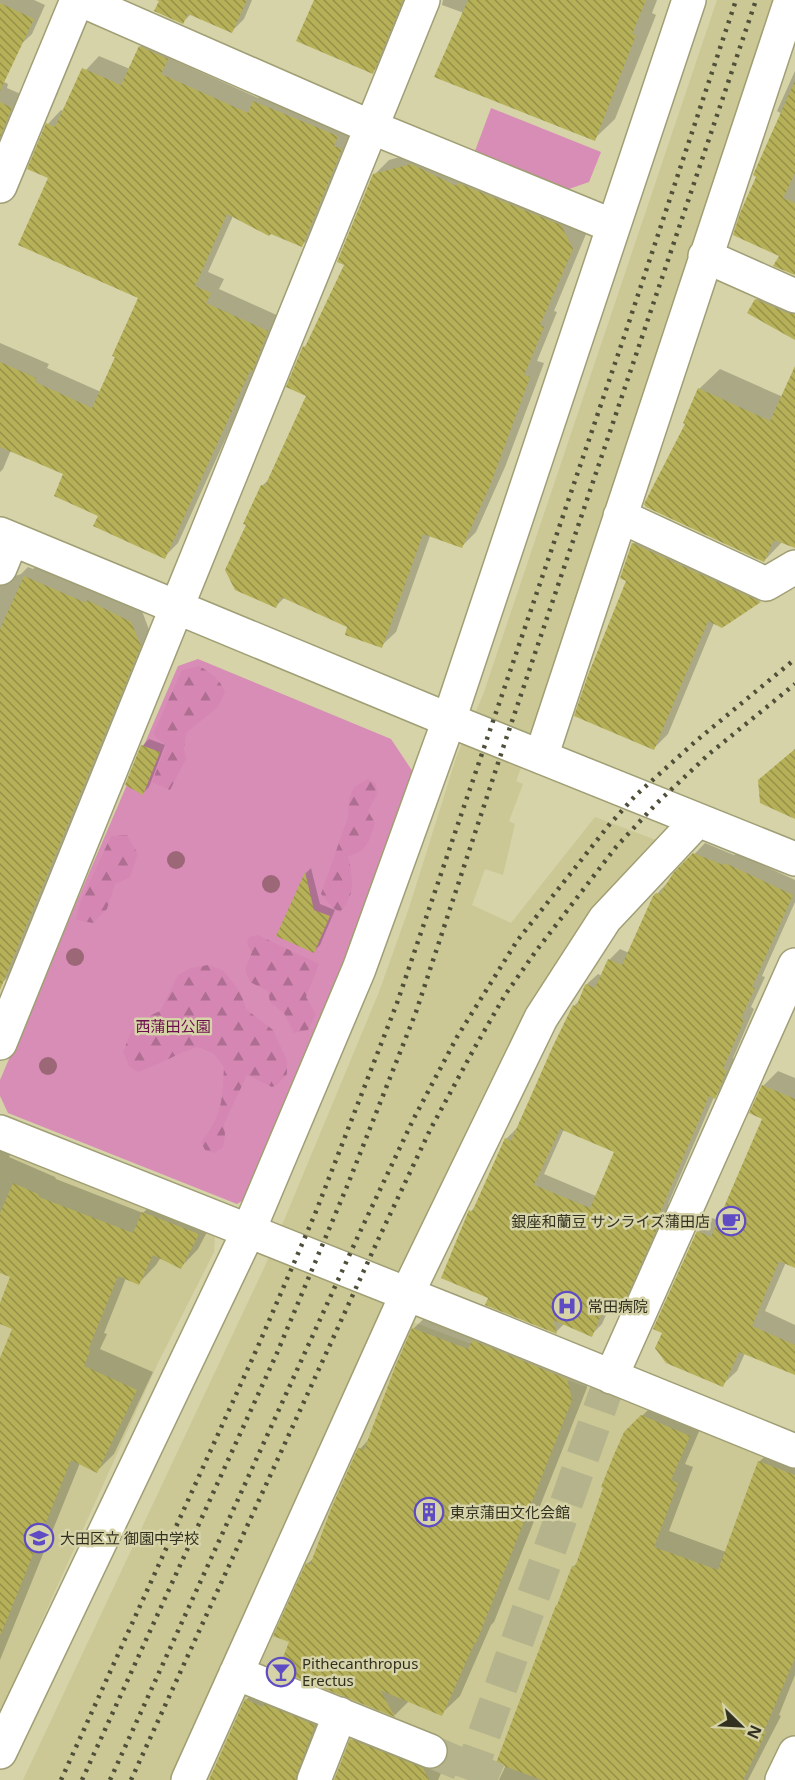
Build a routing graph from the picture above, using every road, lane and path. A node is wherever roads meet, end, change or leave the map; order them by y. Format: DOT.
graph roads {
  1 [pos="79,0"];
  2 [pos="423,0"];
  3 [pos="689,0"];
  4 [pos="791,0"];
  5 [pos="371,128"];
  6 [pos="0,186"];
  7 [pos="613,226"];
  8 [pos="705,256"];
  9 [pos="795,296"];
  10 [pos="620,516"];
  11 [pos="4,547"];
  12 [pos="795,567"];
  13 [pos="176,607"];
  14 [pos="449,720"];
  15 [pos="540,757"];
  16 [pos="698,820"];
  17 [pos="795,859"];
  18 [pos="795,965"];
  19 [pos="0,1043"];
  20 [pos="0,1132"];
  21 [pos="248,1232"];
  22 [pos="407,1294"];
  23 [pos="611,1377"];
  24 [pos="795,1452"];
  25 [pos="236,1673"];
  26 [pos="339,1714"];
  27 [pos="430,1750"];
  28 [pos="0,1752"];
  29 [pos="795,1753"];
  30 [pos="188,1780"];
  31 [pos="314,1780"];
  32 [pos="782,1780"];
  1 -- 5 [label="street"];
  1 -- 6 [label="street"];
  2 -- 5 [label="street"];
  3 -- 7 [label="street"];
  4 -- 8 [label="street"];
  5 -- 7 [label="street"];
  5 -- 13 [label="street"];
  7 -- 14 [label="street"];
  8 -- 9 [label="street"];
  8 -- 10 [label="street"];
  10 -- 12 [label="street"];
  10 -- 15 [label="street"];
  11 -- 13 [label="street"];
  13 -- 14 [label="street"];
  13 -- 19 [label="street"];
  14 -- 15 [label="street"];
  14 -- 21 [label="street"];
  15 -- 16 [label="street"];
  16 -- 17 [label="street"];
  16 -- 22 [label="street"];
  18 -- 23 [label="street"];
  20 -- 21 [label="street"];
  21 -- 22 [label="street"];
  21 -- 28 [label="street"];
  22 -- 23 [label="street"];
  22 -- 25 [label="street"];
  23 -- 24 [label="street"];
  25 -- 26 [label="street"];
  25 -- 30 [label="street"];
  26 -- 27 [label="street"];
  26 -- 31 [label="street"];
  29 -- 32 [label="street"];
}
